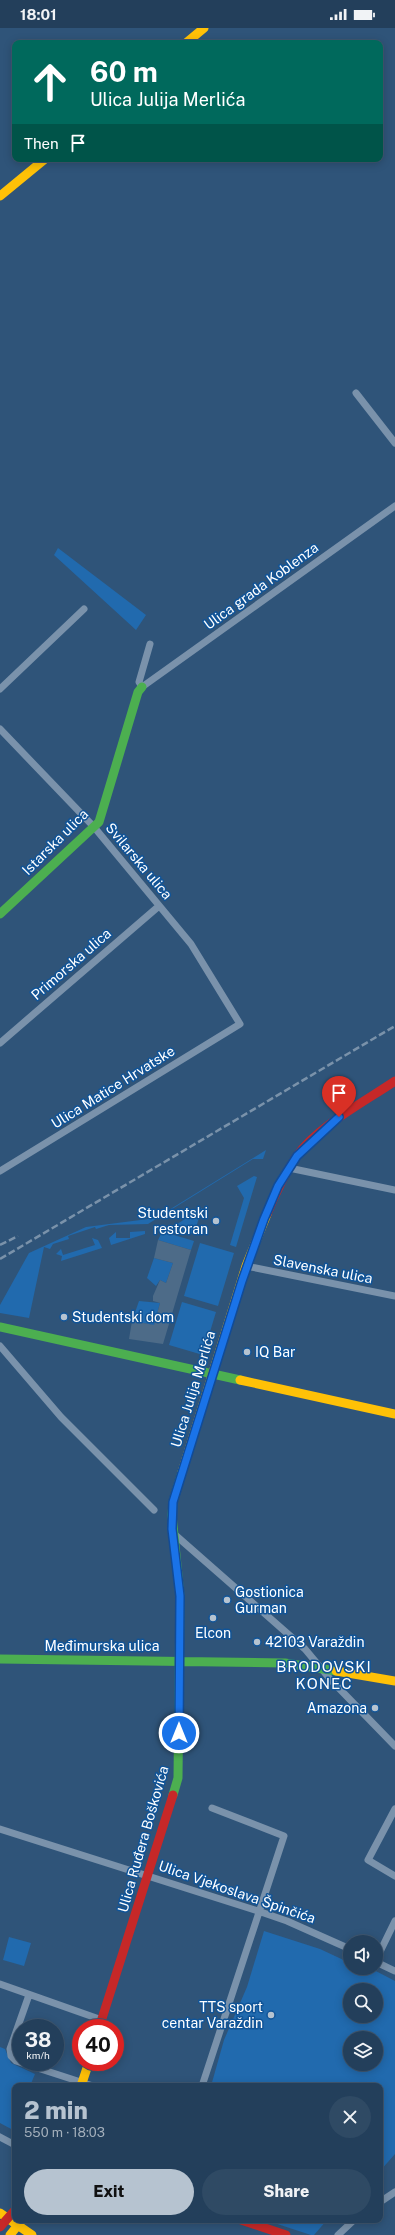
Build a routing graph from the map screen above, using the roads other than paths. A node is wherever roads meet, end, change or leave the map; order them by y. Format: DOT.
graph roads {
  1 [pos="204,28"];
  2 [pos="190,40"];
  3 [pos="40,162"];
  4 [pos="0,196"];
  5 [pos="356,393"];
  6 [pos="395,443"];
  7 [pos="395,506"];
  8 [pos="84,609"];
  9 [pos="150,644"];
  10 [pos="142,687"];
  11 [pos="0,689"];
  12 [pos="0,729"];
  13 [pos="94,827"];
  14 [pos="159,906"];
  15 [pos="0,914"];
  16 [pos="240,1024"];
  17 [pos="0,1043"];
  18 [pos="395,1081"];
  19 [pos="289,1168"];
  20 [pos="0,1171"];
  21 [pos="395,1190"];
  22 [pos="246,1266"];
  23 [pos="395,1296"];
  24 [pos="0,1327"];
  25 [pos="0,1346"];
  26 [pos="213,1373"];
  27 [pos="395,1414"];
  28 [pos="154,1510"];
  29 [pos="172,1531"];
  30 [pos="0,1659"];
  31 [pos="180,1660"];
  32 [pos="323,1669"];
  33 [pos="395,1681"];
  34 [pos="395,1746"];
  35 [pos="212,1808"];
  36 [pos="395,1809"];
  37 [pos="0,1829"];
  38 [pos="149,1875"];
  39 [pos="395,1876"];
  40 [pos="258,1911"];
  41 [pos="395,1921"];
  42 [pos="343,1946"];
  43 [pos="383,1946"];
  44 [pos="383,1965"];
  45 [pos="395,1972"];
  46 [pos="0,1984"];
  47 [pos="29,1995"];
  48 [pos="89,2019"];
  49 [pos="103,2019"];
  50 [pos="85,2071"];
  51 [pos="78,2083"];
  52 [pos="81,2083"];
  53 [pos="203,2083"];
  54 [pos="0,2137"];
  55 [pos="12,2143"];
  56 [pos="395,2192"];
  57 [pos="383,2200"];
  58 [pos="4,2215"];
  59 [pos="20,2223"];
  60 [pos="250,2223"];
  61 [pos="351,2223"];
  62 [pos="0,2228"];
  63 [pos="10,2235"];
  64 [pos="32,2235"];
  65 [pos="286,2235"];
  66 [pos="338,2235"];
  1 -- 2 [label="main road"];
  3 -- 4 [label="main road"];
  5 -- 6 [label="street"];
  7 -- 10 [label="street, Ulica grada Koblenza"];
  8 -- 11 [label="street"];
  9 -- 10 [label="street"];
  10 -- 13 [label="main road, Istarska ulica"];
  12 -- 13 [label="street, Svilarska ulica"];
  13 -- 14 [label="street, Svilarska ulica"];
  13 -- 15 [label="main road, Istarska ulica"];
  14 -- 16 [label="street, Svilarska ulica"];
  14 -- 17 [label="street, Primorska ulica"];
  16 -- 20 [label="street, Ulica Matice Hrvatske"];
  18 -- 19 [label="main road, Ulica Julija Merlića"];
  19 -- 21 [label="street"];
  19 -- 22 [label="main road, Ulica Julija Merlića"];
  22 -- 23 [label="street, Slavenska ulica"];
  22 -- 26 [label="main road, Ulica Julija Merlića"];
  24 -- 26 [label="main road"];
  25 -- 28 [label="street"];
  26 -- 27 [label="main road"];
  26 -- 29 [label="main road, Ulica Julija Merlića"];
  29 -- 31 [label="main road, Ulica Julija Merlića"];
  29 -- 32 [label="street"];
  30 -- 31 [label="main road, Međimurska ulica"];
  31 -- 32 [label="main road, Međimurska ulica"];
  31 -- 38 [label="main road, Ulica Ruđera Boškovića"];
  32 -- 33 [label="main road, Međimurska ulica"];
  32 -- 34 [label="street"];
  35 -- 40 [label="street"];
  36 -- 39 [label="street"];
  37 -- 38 [label="street, Ulica Vjekoslava Špinčića"];
  38 -- 40 [label="street, Ulica Vjekoslava Špinčića"];
  38 -- 49 [label="main road, Ulica Ruđera Boškovića"];
  40 -- 42 [label="street, Ulica Vjekoslava Špinčića"];
  40 -- 53 [label="street"];
  41 -- 43 [label="street"];
  44 -- 45 [label="street"];
  46 -- 47 [label="street, Ulica Ruđera Boškovića"];
  47 -- 48 [label="street, Ulica Ruđera Boškovića"];
  47 -- 51 [label="street"];
  50 -- 52 [label="main road"];
  54 -- 55 [label="street"];
  56 -- 57 [label="street"];
  58 -- 62 [label="main road"];
  59 -- 63 [label="main road"];
  59 -- 64 [label="main road"];
  60 -- 65 [label="main road"];
  61 -- 66 [label="street"];
  62 -- 63 [label="main road"];
}
